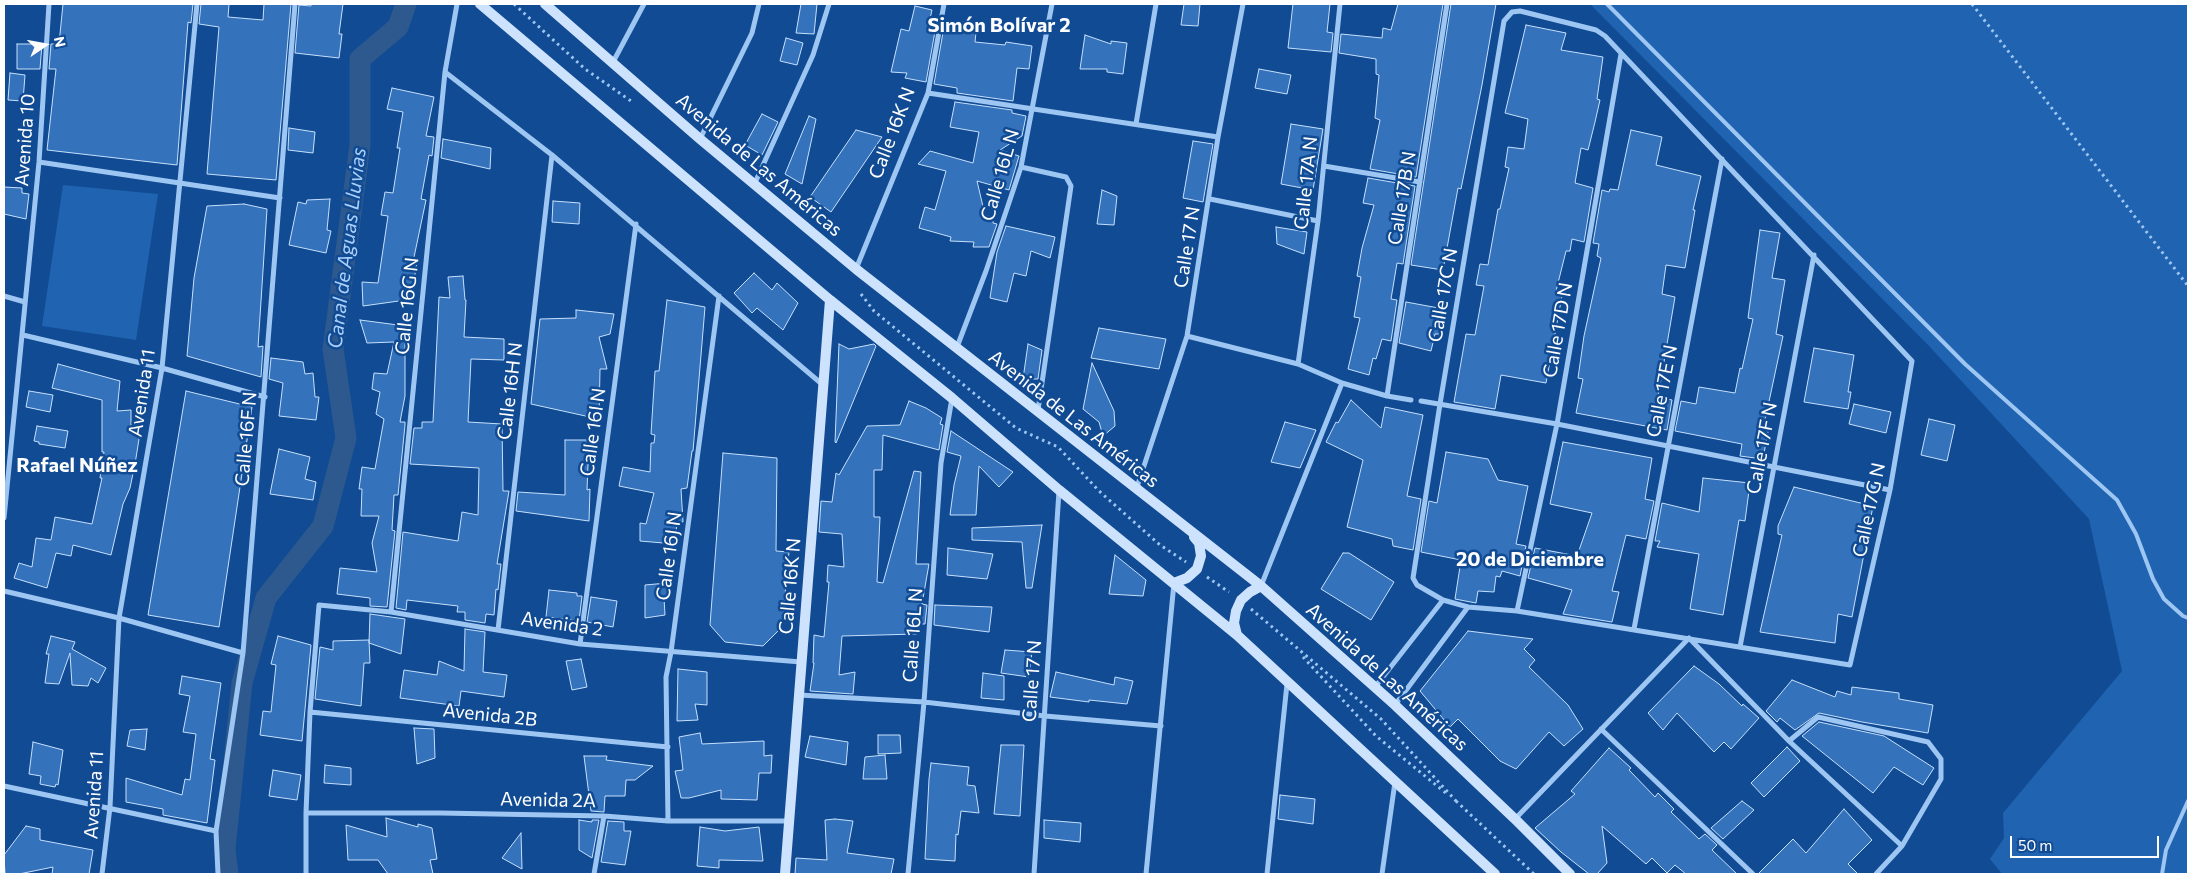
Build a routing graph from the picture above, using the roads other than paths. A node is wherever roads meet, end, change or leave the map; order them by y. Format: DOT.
graph roads {
  1 [pos="49,4"];
  2 [pos="197,4"];
  3 [pos="295,4"];
  4 [pos="457,4"];
  5 [pos="480,4"];
  6 [pos="545,4"];
  7 [pos="644,4"];
  8 [pos="759,4"];
  9 [pos="829,4"];
  10 [pos="944,4"];
  11 [pos="1052,4"];
  12 [pos="1156,4"];
  13 [pos="1243,4"];
  14 [pos="1340,4"];
  15 [pos="1447,4"];
  16 [pos="1607,4"];
  17 [pos="1621,54"];
  18 [pos="612,64"];
  19 [pos="445,72"];
  20 [pos="928,93"];
  21 [pos="1034,108"];
  22 [pos="1136,124"];
  23 [pos="1218,137"];
  24 [pos="700,139"];
  25 [pos="552,155"];
  26 [pos="1722,159"];
  27 [pos="39,162"];
  28 [pos="1324,166"];
  29 [pos="1022,167"];
  30 [pos="1420,182"];
  31 [pos="178,183"];
  32 [pos="754,185"];
  33 [pos="280,198"];
  34 [pos="1210,199"];
  35 [pos="1318,220"];
  36 [pos="636,224"];
  37 [pos="1814,255"];
  38 [pos="856,269"];
  39 [pos="4,296"];
  40 [pos="719,296"];
  41 [pos="830,300"];
  42 [pos="25,302"];
  43 [pos="23,335"];
  44 [pos="1187,336"];
  45 [pos="956,348"];
  46 [pos="1298,364"];
  47 [pos="162,368"];
  48 [pos="1342,383"];
  49 [pos="824,385"];
  50 [pos="1387,396"];
  51 [pos="264,397"];
  52 [pos="952,398"];
  53 [pos="1412,400"];
  54 [pos="1421,401"];
  55 [pos="1440,404"];
  56 [pos="1037,413"];
  57 [pos="1557,424"];
  58 [pos="1667,447"];
  59 [pos="1773,467"];
  60 [pos="1059,490"];
  61 [pos="1136,490"];
  62 [pos="1890,490"];
  63 [pos="4,518"];
  64 [pos="1190,532"];
  65 [pos="1174,583"];
  66 [pos="1260,586"];
  67 [pos="4,591"];
  68 [pos="1443,600"];
  69 [pos="1468,607"];
  70 [pos="1517,611"];
  71 [pos="391,612"];
  72 [pos="119,618"];
  73 [pos="2188,618"];
  74 [pos="1634,629"];
  75 [pos="498,630"];
  76 [pos="1237,635"];
  77 [pos="1689,638"];
  78 [pos="580,644"];
  79 [pos="1740,647"];
  80 [pos="671,652"];
  81 [pos="243,653"];
  82 [pos="801,662"];
  83 [pos="1287,684"];
  84 [pos="1375,687"];
  85 [pos="799,695"];
  86 [pos="924,702"];
  87 [pos="1395,705"];
  88 [pos="310,712"];
  89 [pos="1045,716"];
  90 [pos="1161,726"];
  91 [pos="1601,729"];
  92 [pos="1789,741"];
  93 [pos="668,747"];
  94 [pos="1396,781"];
  95 [pos="4,786"];
  96 [pos="2188,800"];
  97 [pos="110,807"];
  98 [pos="306,813"];
  99 [pos="604,816"];
  100 [pos="1515,818"];
  101 [pos="668,821"];
  102 [pos="789,821"];
  103 [pos="216,831"];
  104 [pos="1902,846"];
  105 [pos="102,874"];
  106 [pos="218,874"];
  107 [pos="306,874"];
  108 [pos="594,874"];
  109 [pos="785,874"];
  110 [pos="908,874"];
  111 [pos="1034,874"];
  112 [pos="1146,874"];
  113 [pos="1267,874"];
  114 [pos="1382,874"];
  115 [pos="1494,874"];
  116 [pos="1570,874"];
  117 [pos="1753,874"];
  118 [pos="1876,874"];
  119 [pos="2162,874"];
  1 -- 27 [label="street, Avenida 10"];
  2 -- 31 [label="street, Avenida 11"];
  3 -- 33 [label="street, Calle 16F N"];
  4 -- 19 [label="street, Calle 16G N"];
  5 -- 41 [label="main road"];
  6 -- 18 [label="main road, Avenida de Las Américas"];
  7 -- 18 [label="street"];
  8 -- 24 [label="street"];
  9 -- 32 [label="street"];
  10 -- 20 [label="street, Calle 16K N"];
  11 -- 21 [label="street, Calle 16L N"];
  12 -- 22 [label="street"];
  13 -- 23 [label="street, Calle 17 N"];
  14 -- 28 [label="street, Calle 17A N"];
  15 -- 30 [label="street, Calle 17B N"];
  16 -- 73 [label="lane"];
  17 -- 26 [label="street"];
  17 -- 55 [label="street, Calle 17C N"];
  17 -- 57 [label="street, Calle 17D N"];
  18 -- 24 [label="main road, Avenida de Las Américas"];
  19 -- 25 [label="street"];
  19 -- 71 [label="street, Calle 16G N"];
  20 -- 21 [label="street"];
  20 -- 38 [label="street, Calle 16K N"];
  21 -- 22 [label="street"];
  21 -- 29 [label="street, Calle 16L N"];
  22 -- 23 [label="street"];
  23 -- 34 [label="street, Calle 17 N"];
  24 -- 32 [label="main road, Avenida de Las Américas"];
  25 -- 36 [label="street"];
  25 -- 75 [label="street, Calle 16H N"];
  26 -- 37 [label="street"];
  26 -- 58 [label="street, Calle 17E N"];
  27 -- 31 [label="street"];
  27 -- 42 [label="street, Avenida 10"];
  28 -- 30 [label="street"];
  28 -- 35 [label="street, Calle 17A N"];
  29 -- 45 [label="street, Calle 16L N"];
  29 -- 56 [label="street"];
  30 -- 50 [label="street, Calle 17B N"];
  31 -- 33 [label="street"];
  31 -- 47 [label="street, Avenida 11"];
  32 -- 38 [label="main road, Avenida de Las Américas"];
  33 -- 51 [label="street, Calle 16F N"];
  34 -- 35 [label="street"];
  34 -- 44 [label="street, Calle 17 N"];
  35 -- 46 [label="street, Calle 17A N"];
  36 -- 40 [label="street"];
  36 -- 78 [label="street, Calle 16I N"];
  37 -- 59 [label="street, Calle 17F N"];
  37 -- 62 [label="street, Calle 17G N"];
  38 -- 45 [label="main road, Avenida de Las Américas"];
  39 -- 42 [label="street"];
  40 -- 49 [label="street"];
  40 -- 80 [label="street, Calle 16J N"];
  41 -- 49 [label="main road, Calle 16K N"];
  41 -- 52 [label="main road"];
  42 -- 43 [label="street, Avenida 10"];
  43 -- 47 [label="street"];
  43 -- 63 [label="street, Avenida 10"];
  44 -- 46 [label="street"];
  44 -- 61 [label="street, Calle 17 N"];
  45 -- 56 [label="main road, Avenida de Las Américas"];
  46 -- 48 [label="street"];
  47 -- 51 [label="street"];
  47 -- 72 [label="street, Avenida 11"];
  48 -- 50 [label="street"];
  48 -- 66 [label="street"];
  49 -- 82 [label="main road, Calle 16K N"];
  50 -- 53 [label="street"];
  51 -- 81 [label="street, Calle 16F N"];
  52 -- 60 [label="main road"];
  52 -- 86 [label="street, Calle 16L N"];
  54 -- 55 [label="street"];
  55 -- 57 [label="street"];
  55 -- 68 [label="street, Calle 17C N"];
  56 -- 61 [label="main road, Avenida de Las Américas"];
  57 -- 58 [label="street"];
  57 -- 70 [label="street, Calle 17D N"];
  58 -- 59 [label="street"];
  58 -- 74 [label="street, Calle 17E N"];
  59 -- 62 [label="street"];
  59 -- 79 [label="street, Calle 17F N"];
  60 -- 65 [label="main road"];
  60 -- 89 [label="street, Calle 17 N"];
  61 -- 64 [label="main road, Avenida de Las Américas"];
  62 -- 79 [label="street, Calle 17G N"];
  64 -- 65 [label="main road"];
  64 -- 66 [label="main road, Avenida de Las Américas"];
  65 -- 76 [label="main road"];
  65 -- 90 [label="street"];
  66 -- 76 [label="main road"];
  66 -- 84 [label="main road, Avenida de Las Américas"];
  67 -- 72 [label="street"];
  68 -- 69 [label="street"];
  68 -- 84 [label="street"];
  69 -- 70 [label="street"];
  69 -- 87 [label="street"];
  70 -- 74 [label="street"];
  71 -- 75 [label="street, Avenida 2"];
  71 -- 88 [label="street, Avenida 2"];
  72 -- 81 [label="street"];
  72 -- 97 [label="street, Avenida 11"];
  74 -- 77 [label="street"];
  75 -- 78 [label="street, Avenida 2"];
  76 -- 83 [label="main road"];
  77 -- 79 [label="street"];
  77 -- 91 [label="street"];
  77 -- 92 [label="street"];
  78 -- 80 [label="street, Avenida 2"];
  80 -- 82 [label="street, Avenida 2"];
  80 -- 93 [label="street, Calle 16J N"];
  81 -- 103 [label="street, Calle 16F N"];
  82 -- 85 [label="main road, Calle 16K N"];
  83 -- 94 [label="main road"];
  83 -- 113 [label="street"];
  84 -- 87 [label="main road, Avenida de Las Américas"];
  85 -- 86 [label="street"];
  85 -- 102 [label="main road, Calle 16K N"];
  86 -- 89 [label="street"];
  86 -- 110 [label="street, Calle 16L N"];
  87 -- 100 [label="main road, Avenida de Las Américas"];
  88 -- 93 [label="street, Avenida 2B"];
  88 -- 98 [label="street"];
  89 -- 90 [label="street"];
  89 -- 111 [label="street, Calle 17 N"];
  90 -- 112 [label="street"];
  91 -- 100 [label="street"];
  91 -- 117 [label="street"];
  92 -- 104 [label="street"];
  92 -- 104 [label="street"];
  93 -- 101 [label="street, Calle 16J N"];
  94 -- 114 [label="street"];
  94 -- 115 [label="main road"];
  95 -- 97 [label="street"];
  96 -- 119 [label="lane"];
  97 -- 103 [label="street"];
  97 -- 105 [label="street, Avenida 11"];
  98 -- 99 [label="street, Avenida 2A"];
  98 -- 107 [label="street"];
  99 -- 101 [label="street, Avenida 2A"];
  99 -- 108 [label="street"];
  100 -- 116 [label="main road, Avenida de Las Américas"];
  101 -- 102 [label="street, Avenida 2A"];
  102 -- 109 [label="main road, Calle 16K N"];
  103 -- 106 [label="street, Calle 16F N"];
  104 -- 118 [label="street"];
}
